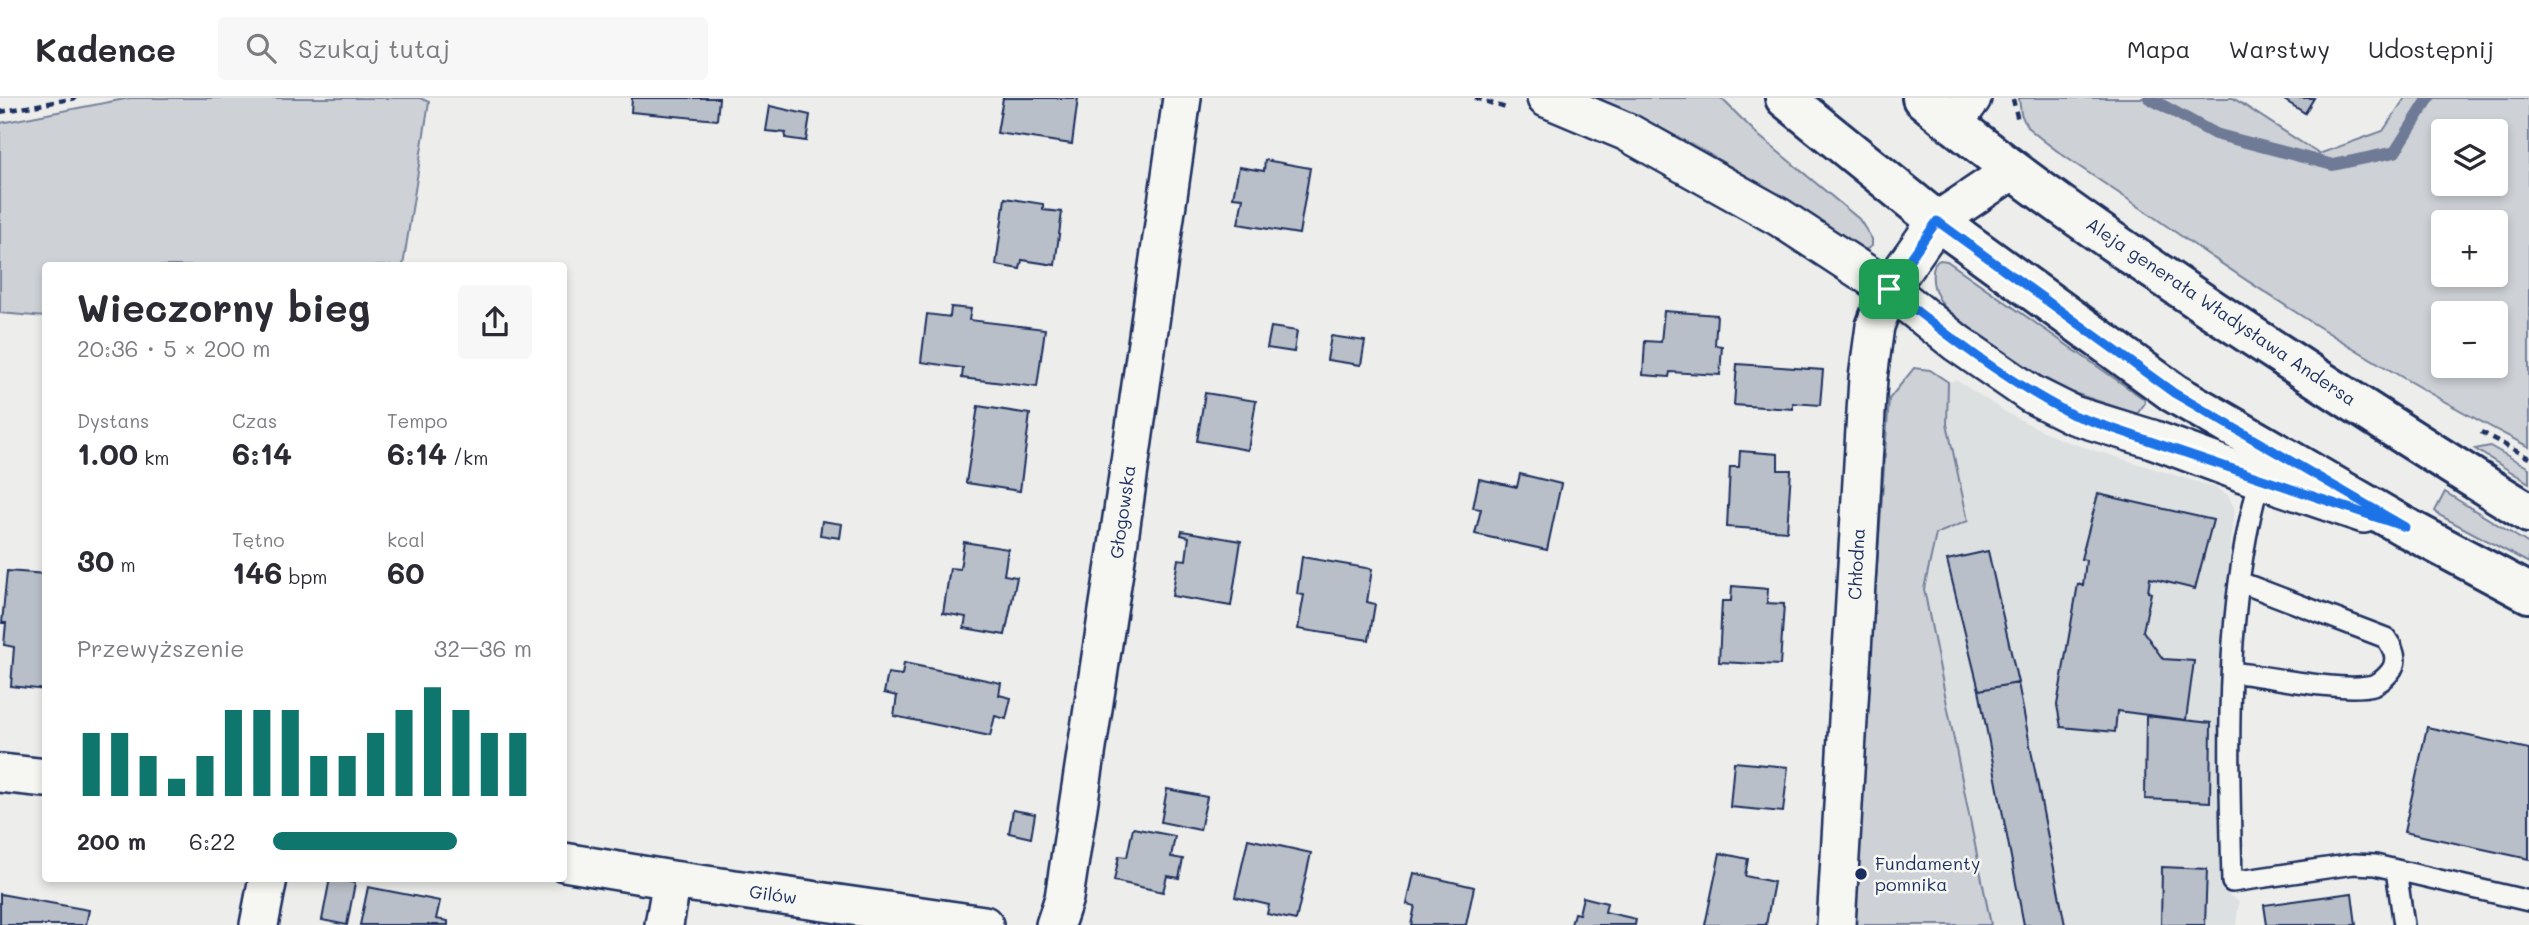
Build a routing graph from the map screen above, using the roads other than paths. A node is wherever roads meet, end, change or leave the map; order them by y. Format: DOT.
graph roads {
  1 [pos="1182,98"];
  2 [pos="1546,98"];
  3 [pos="1785,98"];
  4 [pos="1922,98"];
  5 [pos="1962,111"];
  6 [pos="2013,170"];
  7 [pos="1937,221"];
  8 [pos="1889,289"];
  9 [pos="2260,479"];
  10 [pos="2529,513"];
  11 [pos="2405,527"];
  12 [pos="2240,582"];
  13 [pos="2529,593"];
  14 [pos="2232,671"];
  15 [pos="0,773"];
  16 [pos="42,778"];
  17 [pos="567,862"];
  18 [pos="2396,870"];
  19 [pos="672,880"];
  20 [pos="267,882"];
  21 [pos="2529,901"];
  22 [pos="259,925"];
  23 [pos="664,925"];
  24 [pos="984,925"];
  25 [pos="1055,925"];
  26 [pos="1836,925"];
  27 [pos="2404,925"];
  1 -- 25 [label="street, Głogowska"];
  2 -- 8 [label="street"];
  3 -- 7 [label="main road"];
  4 -- 5 [label="main road, Aleja generała Władysława Andersa"];
  5 -- 6 [label="main road, Aleja generała Władysława Andersa"];
  6 -- 7 [label="street"];
  6 -- 10 [label="main road, Aleja generała Władysława Andersa"];
  7 -- 8 [label="street, Chłodna"];
  7 -- 11 [label="main road"];
  8 -- 9 [label="street"];
  8 -- 26 [label="street, Chłodna"];
  9 -- 11 [label="street"];
  9 -- 12 [label="lane"];
  11 -- 13 [label="main road"];
  12 -- 14 [label="lane"];
  12 -- 14 [label="lane"];
  14 -- 18 [label="lane"];
  15 -- 16 [label="street"];
  17 -- 19 [label="street, Gilów"];
  18 -- 21 [label="lane"];
  18 -- 27 [label="lane"];
  19 -- 23 [label="street"];
  19 -- 24 [label="street, Gilów"];
  20 -- 22 [label="street"];
}
